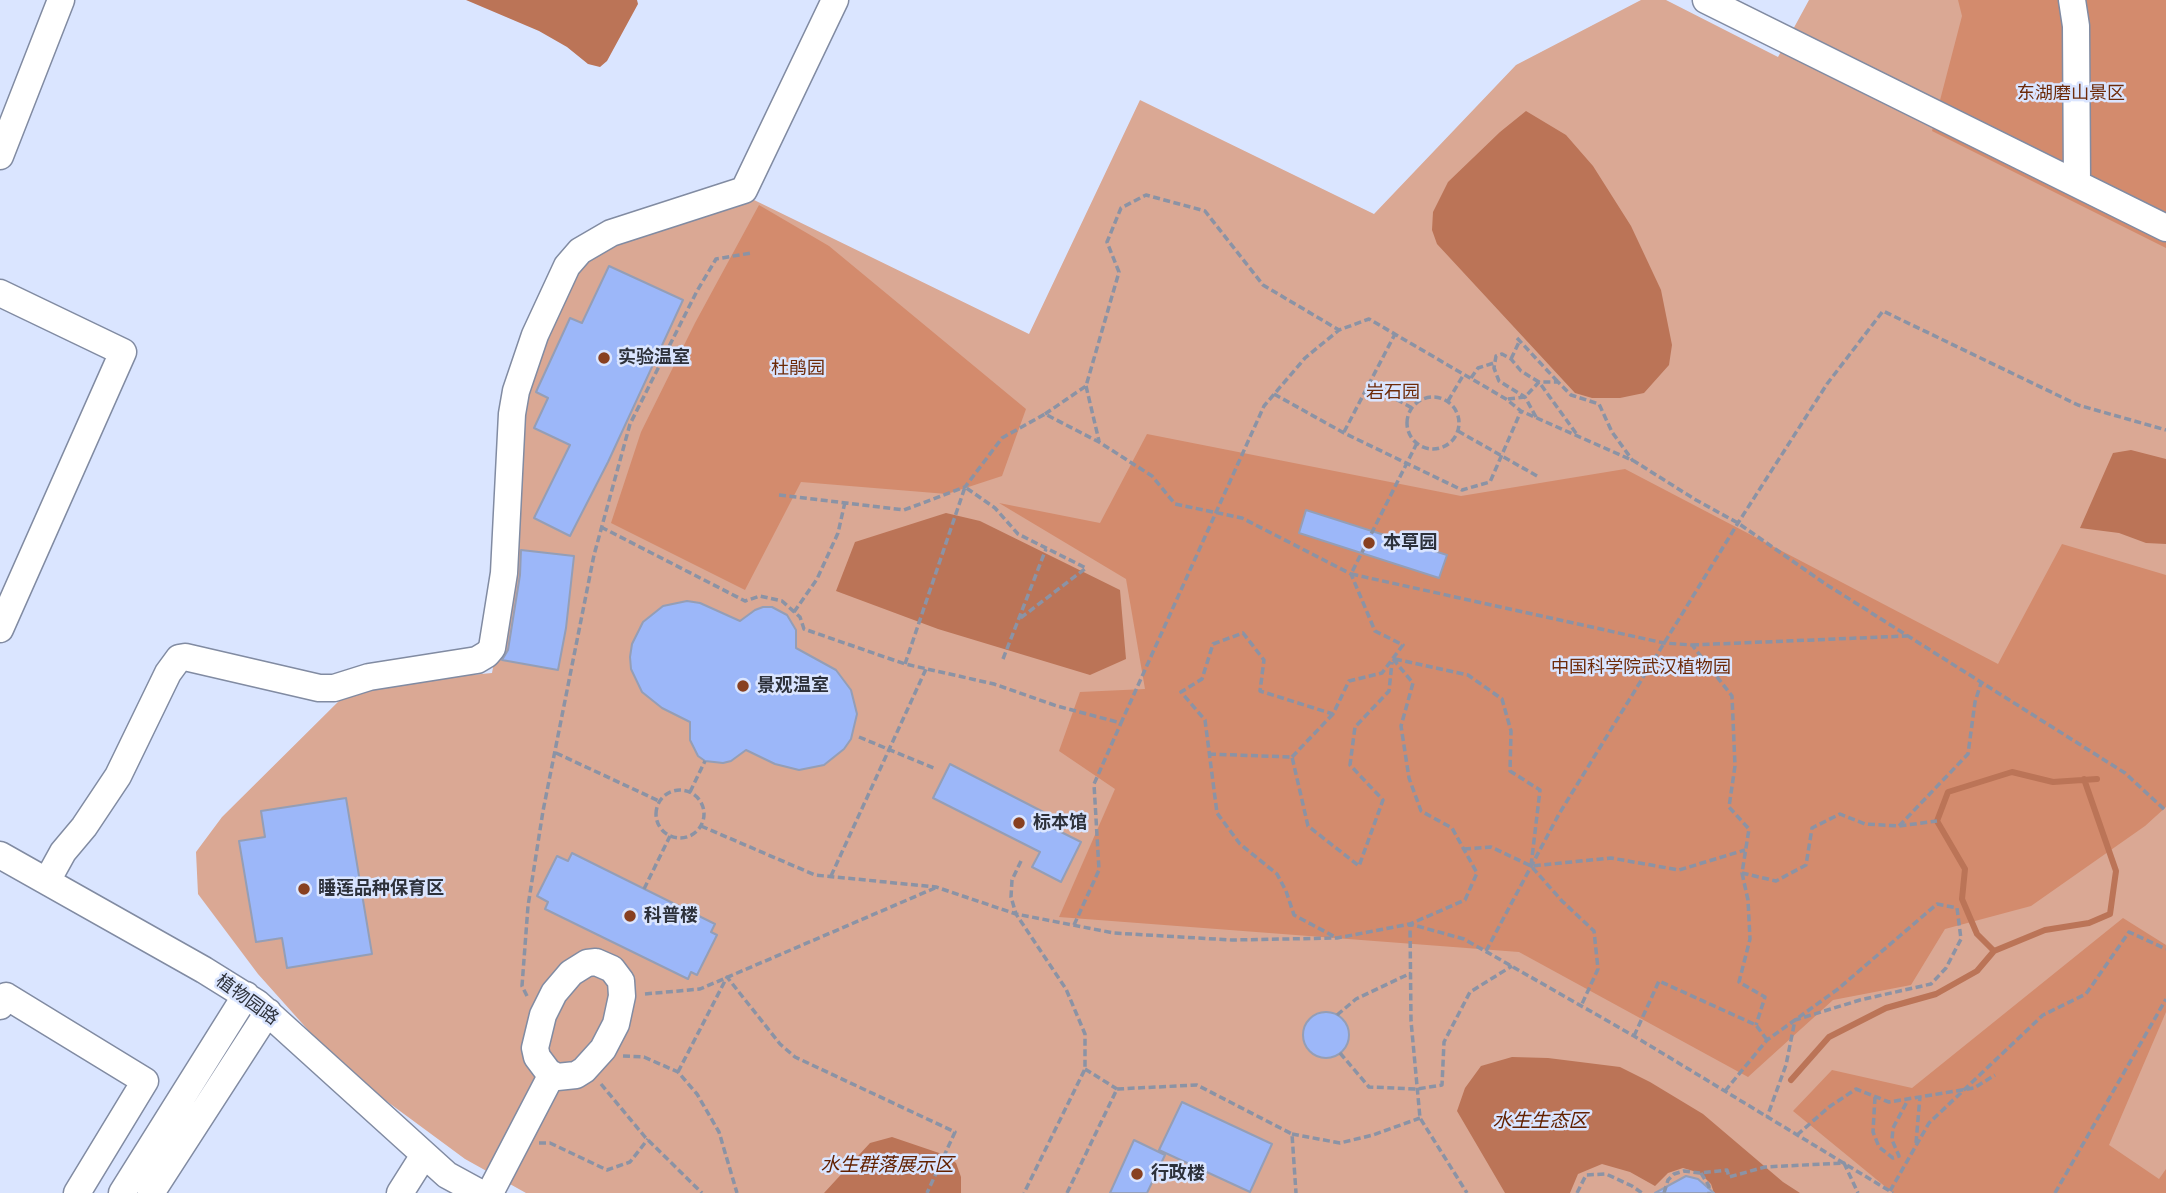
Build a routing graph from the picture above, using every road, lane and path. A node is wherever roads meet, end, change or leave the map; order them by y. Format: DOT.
graph roads {
  1 [pos="61,0"];
  2 [pos="835,0"];
  3 [pos="1706,0"];
  4 [pos="2072,0"];
  5 [pos="0,156"];
  6 [pos="2077,183"];
  7 [pos="2166,229"];
  8 [pos="751,253"];
  9 [pos="0,293"];
  10 [pos="1339,330"];
  11 [pos="1395,334"];
  12 [pos="1511,359"];
  13 [pos="1494,363"];
  14 [pos="1464,374"];
  15 [pos="1471,379"];
  16 [pos="1539,382"];
  17 [pos="1558,382"];
  18 [pos="1369,384"];
  19 [pos="1086,386"];
  20 [pos="1273,394"];
  21 [pos="1525,397"];
  22 [pos="1506,399"];
  23 [pos="1448,401"];
  24 [pos="1412,408"];
  25 [pos="1521,411"];
  26 [pos="1045,414"];
  27 [pos="1537,418"];
  28 [pos="2166,430"];
  29 [pos="1458,431"];
  30 [pos="1344,432"];
  31 [pos="1580,439"];
  32 [pos="1099,443"];
  33 [pos="1417,443"];
  34 [pos="1501,456"];
  35 [pos="1633,461"];
  36 [pos="1407,464"];
  37 [pos="1537,476"];
  38 [pos="965,487"];
  39 [pos="779,495"];
  40 [pos="845,502"];
  41 [pos="1216,512"];
  42 [pos="1738,523"];
  43 [pos="601,527"];
  44 [pos="1046,549"];
  45 [pos="1351,574"];
  46 [pos="794,612"];
  47 [pos="1018,620"];
  48 [pos="0,628"];
  49 [pos="1907,636"];
  50 [pos="1664,643"];
  51 [pos="1692,645"];
  52 [pos="1003,659"];
  53 [pos="1393,659"];
  54 [pos="905,664"];
  55 [pos="926,669"];
  56 [pos="1981,683"];
  57 [pos="1333,713"];
  58 [pos="1121,723"];
  59 [pos="859,737"];
  60 [pos="888,751"];
  61 [pos="556,753"];
  62 [pos="1209,754"];
  63 [pos="1292,757"];
  64 [pos="705,761"];
  65 [pos="936,769"];
  66 [pos="690,792"];
  67 [pos="659,801"];
  68 [pos="2166,811"];
  69 [pos="1937,821"];
  70 [pos="701,826"];
  71 [pos="1899,826"];
  72 [pos="670,836"];
  73 [pos="1464,849"];
  74 [pos="1745,850"];
  75 [pos="0,855"];
  76 [pos="1021,861"];
  77 [pos="1531,866"];
  78 [pos="1742,873"];
  79 [pos="831,876"];
  80 [pos="47,881"];
  81 [pos="936,887"];
  82 [pos="644,889"];
  83 [pos="1016,914"];
  84 [pos="1410,924"];
  85 [pos="1074,925"];
  86 [pos="1337,938"];
  87 [pos="2166,949"];
  88 [pos="1486,951"];
  89 [pos="1511,966"];
  90 [pos="1411,973"];
  91 [pos="727,977"];
  92 [pos="246,995"];
  93 [pos="622,996"];
  94 [pos="528,998"];
  95 [pos="2166,999"];
  96 [pos="0,1006"];
  97 [pos="1581,1006"];
  98 [pos="268,1012"];
  99 [pos="1337,1016"];
  100 [pos="1795,1020"];
  101 [pos="1756,1025"];
  102 [pos="1634,1036"];
  103 [pos="1767,1040"];
  104 [pos="1340,1053"];
  105 [pos="618,1056"];
  106 [pos="1084,1069"];
  107 [pos="678,1072"];
  108 [pos="552,1074"];
  109 [pos="1995,1075"];
  110 [pos="597,1079"];
  111 [pos="1117,1089"];
  112 [pos="1417,1089"];
  113 [pos="1964,1090"];
  114 [pos="1725,1091"];
  115 [pos="1920,1096"];
  116 [pos="1875,1097"];
  117 [pos="1909,1098"];
  118 [pos="1767,1117"];
  119 [pos="1420,1118"];
  120 [pos="1292,1134"];
  121 [pos="1797,1135"];
  122 [pos="648,1139"];
  123 [pos="516,1142"];
  124 [pos="1915,1146"];
  125 [pos="424,1155"];
  126 [pos="1844,1163"];
  127 [pos="1700,1173"];
  128 [pos="441,1184"];
  129 [pos="1891,1192"];
  130 [pos="76,1193"];
  131 [pos="122,1193"];
  132 [pos="151,1193"];
  133 [pos="400,1193"];
  134 [pos="480,1193"];
  135 [pos="490,1193"];
  136 [pos="702,1193"];
  137 [pos="737,1193"];
  138 [pos="926,1193"];
  139 [pos="1024,1193"];
  140 [pos="1067,1193"];
  141 [pos="1296,1193"];
  142 [pos="1467,1193"];
  143 [pos="1577,1193"];
  144 [pos="1642,1193"];
  145 [pos="1664,1193"];
  146 [pos="1709,1193"];
  147 [pos="1858,1193"];
  148 [pos="2056,1193"];
  1 -- 5 [label="street"];
  2 -- 80 [label="street"];
  3 -- 6 [label="street"];
  4 -- 6 [label="street"];
  6 -- 7 [label="street"];
  8 -- 43 [label="path"];
  9 -- 48 [label="street"];
  10 -- 11 [label="path"];
  10 -- 19 [label="path"];
  10 -- 20 [label="path"];
  11 -- 14 [label="path"];
  11 -- 18 [label="path"];
  12 -- 13 [label="path"];
  12 -- 16 [label="path"];
  12 -- 17 [label="path"];
  13 -- 15 [label="path"];
  13 -- 21 [label="path"];
  14 -- 15 [label="path"];
  14 -- 23 [label="path"];
  15 -- 22 [label="path"];
  16 -- 17 [label="path"];
  16 -- 21 [label="path"];
  16 -- 31 [label="path"];
  17 -- 35 [label="path"];
  18 -- 24 [label="path"];
  18 -- 30 [label="path"];
  19 -- 26 [label="path"];
  19 -- 32 [label="path"];
  20 -- 30 [label="path"];
  20 -- 41 [label="path"];
  21 -- 22 [label="path"];
  21 -- 27 [label="path"];
  22 -- 25 [label="path"];
  23 -- 24 [label="path"];
  23 -- 29 [label="path"];
  24 -- 33 [label="path"];
  25 -- 27 [label="path"];
  25 -- 34 [label="path"];
  26 -- 32 [label="path"];
  26 -- 38 [label="path"];
  27 -- 31 [label="path"];
  28 -- 42 [label="path"];
  29 -- 33 [label="path"];
  29 -- 34 [label="path"];
  30 -- 36 [label="path"];
  31 -- 35 [label="path"];
  32 -- 41 [label="path"];
  33 -- 36 [label="path"];
  34 -- 36 [label="path"];
  34 -- 37 [label="path"];
  35 -- 42 [label="path"];
  36 -- 45 [label="path"];
  38 -- 40 [label="path"];
  38 -- 44 [label="path"];
  38 -- 54 [label="path"];
  39 -- 40 [label="path"];
  40 -- 46 [label="path"];
  41 -- 45 [label="path"];
  41 -- 58 [label="path"];
  42 -- 49 [label="path"];
  42 -- 50 [label="path"];
  43 -- 46 [label="path"];
  43 -- 61 [label="path"];
  44 -- 47 [label="path"];
  44 -- 47 [label="path"];
  45 -- 50 [label="path"];
  45 -- 53 [label="path"];
  46 -- 54 [label="path"];
  47 -- 52 [label="path"];
  49 -- 51 [label="path"];
  49 -- 56 [label="path"];
  50 -- 51 [label="path"];
  50 -- 77 [label="path"];
  51 -- 74 [label="path"];
  53 -- 57 [label="path"];
  53 -- 63 [label="path"];
  53 -- 73 [label="path"];
  53 -- 77 [label="path"];
  54 -- 55 [label="path"];
  55 -- 58 [label="path"];
  55 -- 60 [label="path"];
  56 -- 68 [label="path"];
  56 -- 71 [label="path"];
  57 -- 62 [label="path"];
  57 -- 63 [label="path"];
  58 -- 85 [label="path"];
  59 -- 60 [label="path"];
  60 -- 65 [label="path"];
  60 -- 79 [label="path"];
  61 -- 67 [label="path"];
  61 -- 94 [label="path"];
  62 -- 63 [label="path"];
  62 -- 86 [label="path"];
  64 -- 66 [label="path"];
  66 -- 67 [label="path"];
  66 -- 70 [label="path"];
  67 -- 72 [label="path"];
  69 -- 71 [label="path"];
  70 -- 72 [label="path"];
  70 -- 79 [label="path"];
  71 -- 78 [label="path"];
  72 -- 82 [label="path"];
  73 -- 77 [label="path"];
  73 -- 84 [label="path"];
  74 -- 77 [label="path"];
  74 -- 78 [label="path"];
  75 -- 80 [label="street, 植物园路"];
  76 -- 83 [label="path"];
  77 -- 88 [label="path"];
  77 -- 97 [label="path"];
  78 -- 101 [label="path"];
  79 -- 81 [label="path"];
  80 -- 92 [label="street, 植物园路"];
  81 -- 83 [label="path"];
  81 -- 91 [label="path"];
  83 -- 85 [label="path"];
  83 -- 106 [label="path"];
  84 -- 86 [label="path"];
  84 -- 88 [label="path"];
  84 -- 90 [label="path"];
  85 -- 86 [label="path"];
  87 -- 113 [label="path"];
  88 -- 89 [label="path"];
  89 -- 97 [label="path"];
  89 -- 112 [label="path"];
  90 -- 99 [label="path"];
  90 -- 112 [label="path"];
  91 -- 93 [label="path"];
  91 -- 107 [label="path"];
  91 -- 138 [label="path"];
  92 -- 98 [label="street, 植物园路"];
  92 -- 131 [label="street"];
  93 -- 108 [label="street"];
  93 -- 108 [label="street"];
  95 -- 148 [label="path"];
  96 -- 130 [label="street"];
  97 -- 102 [label="path"];
  98 -- 125 [label="street, 植物园路"];
  98 -- 132 [label="street"];
  100 -- 100 [label="path"];
  100 -- 103 [label="path"];
  100 -- 118 [label="path"];
  101 -- 102 [label="path"];
  101 -- 103 [label="path"];
  102 -- 114 [label="path"];
  103 -- 114 [label="path"];
  104 -- 112 [label="path"];
  105 -- 107 [label="path"];
  106 -- 111 [label="path"];
  106 -- 139 [label="path"];
  107 -- 137 [label="path"];
  108 -- 123 [label="street"];
  109 -- 113 [label="path"];
  110 -- 122 [label="path"];
  111 -- 120 [label="path"];
  111 -- 140 [label="path"];
  112 -- 119 [label="path"];
  113 -- 115 [label="path"];
  113 -- 124 [label="path"];
  114 -- 118 [label="path"];
  115 -- 117 [label="path"];
  115 -- 124 [label="path"];
  116 -- 117 [label="path"];
  116 -- 117 [label="path"];
  116 -- 121 [label="path"];
  118 -- 121 [label="path"];
  119 -- 120 [label="path"];
  119 -- 142 [label="path"];
  120 -- 141 [label="path"];
  121 -- 126 [label="path"];
  122 -- 123 [label="path"];
  122 -- 136 [label="path"];
  123 -- 135 [label="street"];
  124 -- 129 [label="path"];
  125 -- 128 [label="street, 植物园路"];
  125 -- 133 [label="street"];
  126 -- 127 [label="path"];
  126 -- 129 [label="path"];
  126 -- 147 [label="path"];
  127 -- 145 [label="path"];
  127 -- 146 [label="path"];
  128 -- 134 [label="street, 植物园路"];
  143 -- 144 [label="path"];
}
